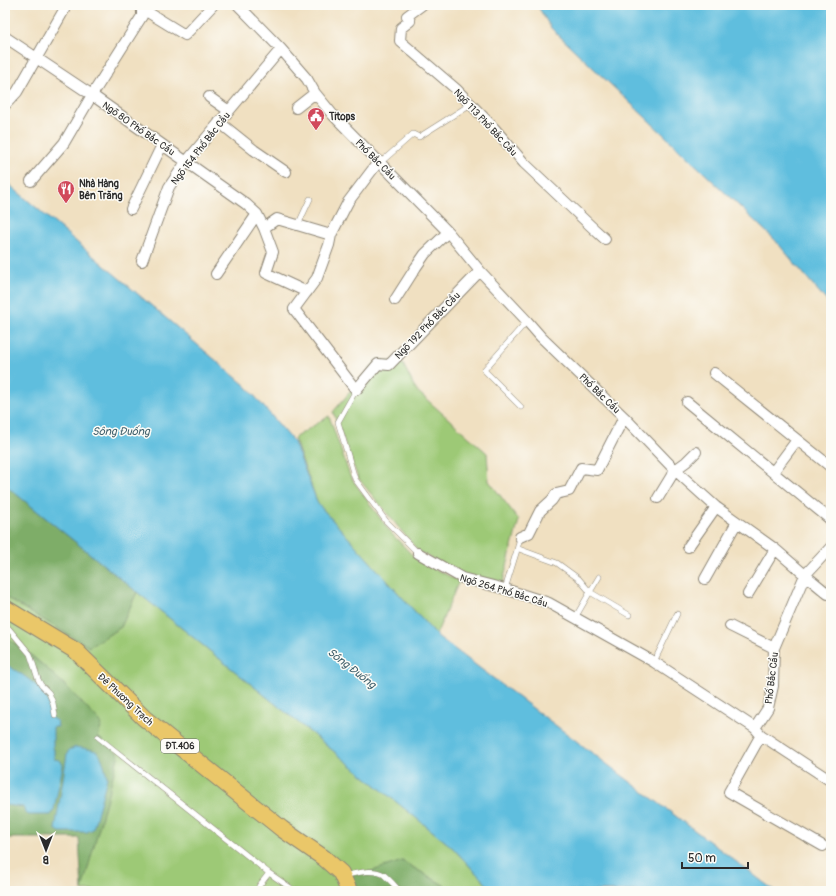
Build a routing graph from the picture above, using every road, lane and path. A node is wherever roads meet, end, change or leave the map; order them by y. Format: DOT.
graph roads {
  1 [pos="213,5"];
  2 [pos="238,5"];
  3 [pos="422,5"];
  4 [pos="142,6"];
  5 [pos="64,10"];
  6 [pos="5,37"];
  7 [pos="281,49"];
  8 [pos="36,58"];
  9 [pos="315,93"];
  10 [pos="92,95"];
  11 [pos="209,97"];
  12 [pos="471,104"];
  13 [pos="5,105"];
  14 [pos="296,108"];
  15 [pos="228,111"];
  16 [pos="219,122"];
  17 [pos="162,144"];
  18 [pos="186,162"];
  19 [pos="379,162"];
  20 [pos="286,172"];
  21 [pos="31,181"];
  22 [pos="310,199"];
  23 [pos="132,209"];
  24 [pos="257,214"];
  25 [pos="298,225"];
  26 [pos="264,228"];
  27 [pos="448,232"];
  28 [pos="332,235"];
  29 [pos="605,239"];
  30 [pos="142,261"];
  31 [pos="480,271"];
  32 [pos="216,274"];
  33 [pos="307,292"];
  34 [pos="396,300"];
  35 [pos="527,321"];
  36 [pos="714,373"];
  37 [pos="356,390"];
  38 [pos="687,402"];
  39 [pos="521,407"];
  40 [pos="624,416"];
  41 [pos="797,440"];
  42 [pos="696,452"];
  43 [pos="831,467"];
  44 [pos="676,470"];
  45 [pos="772,472"];
  46 [pos="658,498"];
  47 [pos="716,507"];
  48 [pos="831,520"];
  49 [pos="737,522"];
  50 [pos="520,537"];
  51 [pos="688,547"];
  52 [pos="831,547"];
  53 [pos="775,549"];
  54 [pos="517,550"];
  55 [pos="418,553"];
  56 [pos="805,575"];
  57 [pos="599,577"];
  58 [pos="704,579"];
  59 [pos="505,589"];
  60 [pos="590,592"];
  61 [pos="748,594"];
  62 [pos="828,594"];
  63 [pos="5,608"];
  64 [pos="677,614"];
  65 [pos="629,615"];
  66 [pos="575,618"];
  67 [pos="5,624"];
  68 [pos="730,626"];
  69 [pos="774,648"];
  70 [pos="654,662"];
  71 [pos="55,715"];
  72 [pos="758,731"];
  73 [pos="98,737"];
  74 [pos="831,781"];
  75 [pos="823,846"];
  76 [pos="269,873"];
  77 [pos="346,884"];
  78 [pos="259,886"];
  79 [pos="295,891"];
  80 [pos="400,891"];
  1 -- 4 [label="street"];
  2 -- 7 [label="street, Phố Bắc Cầu"];
  3 -- 12 [label="street, Ngõ 113 Phố Bắc Cầu"];
  4 -- 10 [label="street"];
  5 -- 8 [label="street"];
  6 -- 8 [label="street, Ngõ 80 Phố Bắc Cầu"];
  7 -- 9 [label="street, Phố Bắc Cầu"];
  7 -- 15 [label="street, Ngõ 154 Phố Bắc Cầu"];
  8 -- 10 [label="street, Ngõ 80 Phố Bắc Cầu"];
  8 -- 13 [label="street"];
  9 -- 14 [label="street"];
  9 -- 19 [label="street, Phố Bắc Cầu"];
  10 -- 17 [label="street, Ngõ 80 Phố Bắc Cầu"];
  10 -- 21 [label="street"];
  11 -- 15 [label="street"];
  12 -- 19 [label="lane"];
  12 -- 29 [label="street, Ngõ 113 Phố Bắc Cầu"];
  15 -- 16 [label="street, Ngõ 154 Phố Bắc Cầu"];
  16 -- 18 [label="street, Ngõ 154 Phố Bắc Cầu"];
  16 -- 20 [label="street"];
  17 -- 18 [label="street, Ngõ 80 Phố Bắc Cầu"];
  17 -- 23 [label="street"];
  18 -- 24 [label="street, Ngõ 80 Phố Bắc Cầu"];
  18 -- 30 [label="street, Ngõ 154 Phố Bắc Cầu"];
  19 -- 27 [label="street, Phố Bắc Cầu"];
  19 -- 28 [label="street"];
  22 -- 25 [label="lane"];
  24 -- 26 [label="street, Ngõ 80 Phố Bắc Cầu"];
  24 -- 32 [label="street"];
  25 -- 26 [label="street"];
  25 -- 28 [label="street"];
  26 -- 33 [label="street, Ngõ 80 Phố Bắc Cầu"];
  27 -- 31 [label="street, Phố Bắc Cầu"];
  27 -- 34 [label="street"];
  28 -- 33 [label="street"];
  31 -- 35 [label="street, Phố Bắc Cầu"];
  31 -- 37 [label="street, Ngõ 192 Phố Bắc Cầu"];
  33 -- 37 [label="street"];
  35 -- 39 [label="lane"];
  35 -- 40 [label="street, Phố Bắc Cầu"];
  36 -- 41 [label="street"];
  37 -- 55 [label="lane, Ngõ 264 Phố Bắc Cầu"];
  38 -- 45 [label="street"];
  40 -- 44 [label="street, Phố Bắc Cầu"];
  40 -- 50 [label="street"];
  41 -- 43 [label="street"];
  41 -- 45 [label="street"];
  42 -- 44 [label="street"];
  44 -- 46 [label="street"];
  44 -- 47 [label="street, Phố Bắc Cầu"];
  45 -- 48 [label="street"];
  47 -- 49 [label="street, Phố Bắc Cầu"];
  47 -- 51 [label="street"];
  49 -- 53 [label="street, Phố Bắc Cầu"];
  49 -- 58 [label="street"];
  50 -- 54 [label="lane"];
  52 -- 56 [label="street"];
  53 -- 56 [label="street, Phố Bắc Cầu"];
  53 -- 61 [label="street"];
  54 -- 59 [label="lane"];
  54 -- 60 [label="lane"];
  55 -- 59 [label="street, Ngõ 264 Phố Bắc Cầu"];
  56 -- 62 [label="street"];
  56 -- 69 [label="street, Phố Bắc Cầu"];
  57 -- 60 [label="lane"];
  59 -- 66 [label="street, Ngõ 264 Phố Bắc Cầu"];
  60 -- 65 [label="lane"];
  60 -- 66 [label="lane"];
  63 -- 77 [label="main road, Đê Phương Trạch / ĐT.406"];
  64 -- 70 [label="lane"];
  66 -- 70 [label="street, Ngõ 264 Phố Bắc Cầu"];
  67 -- 71 [label="lane"];
  68 -- 69 [label="street"];
  69 -- 72 [label="street, Phố Bắc Cầu"];
  70 -- 72 [label="street, Ngõ 264 Phố Bắc Cầu"];
  72 -- 74 [label="street"];
  72 -- 75 [label="street, Phố Bắc Cầu"];
  73 -- 76 [label="lane"];
  76 -- 78 [label="lane"];
  76 -- 79 [label="lane"];
  77 -- 80 [label="lane"];
}
